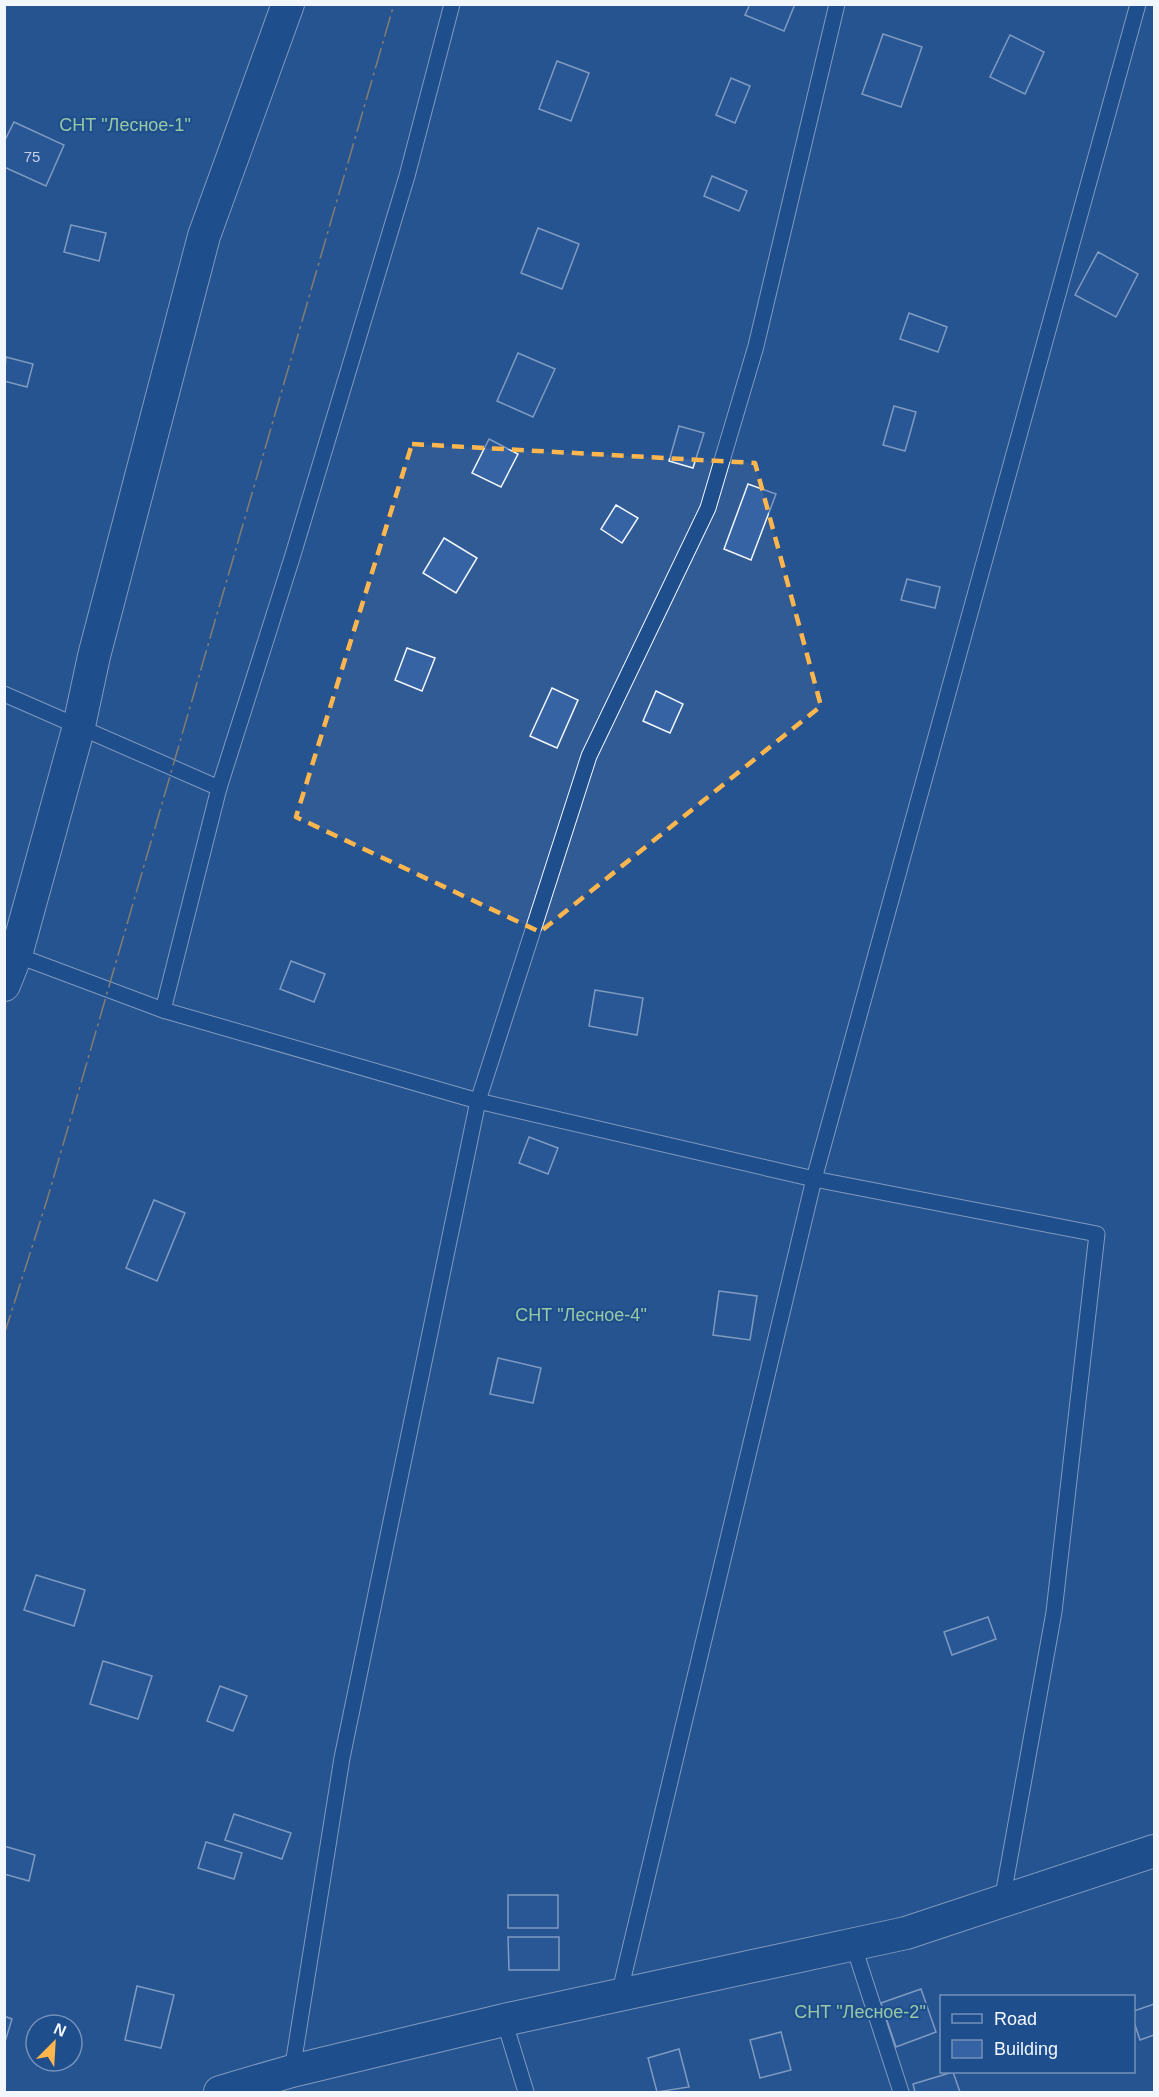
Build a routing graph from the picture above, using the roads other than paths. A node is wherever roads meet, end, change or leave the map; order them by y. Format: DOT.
graph roads {
  1 [pos="452,4"];
  2 [pos="837,4"];
  3 [pos="1138,4"];
  4 [pos="288,5"];
  5 [pos="4,694"];
  6 [pos="79,726"];
  7 [pos="219,788"];
  8 [pos="16,955"];
  9 [pos="4,985"];
  10 [pos="163,1010"];
  11 [pos="477,1101"];
  12 [pos="814,1179"];
  13 [pos="1155,1851"];
  14 [pos="1002,1901"];
  15 [pos="853,1944"];
  16 [pos="619,1995"];
  17 [pos="504,2020"];
  18 [pos="292,2072"];
  19 [pos="220,2092"];
  20 [pos="526,2092"];
  21 [pos="901,2092"];
  1 -- 7 [label="lane"];
  2 -- 11 [label="lane"];
  3 -- 12 [label="lane"];
  4 -- 6 [label="street"];
  5 -- 6 [label="lane"];
  6 -- 7 [label="lane"];
  6 -- 8 [label="street"];
  7 -- 10 [label="lane"];
  8 -- 9 [label="street"];
  8 -- 10 [label="lane"];
  10 -- 11 [label="lane"];
  11 -- 12 [label="lane"];
  11 -- 18 [label="lane"];
  12 -- 14 [label="lane"];
  12 -- 16 [label="lane"];
  13 -- 14 [label="street"];
  14 -- 15 [label="street"];
  15 -- 16 [label="street"];
  15 -- 21 [label="lane"];
  16 -- 17 [label="street"];
  17 -- 18 [label="street"];
  17 -- 20 [label="lane"];
  18 -- 19 [label="street"];
}
